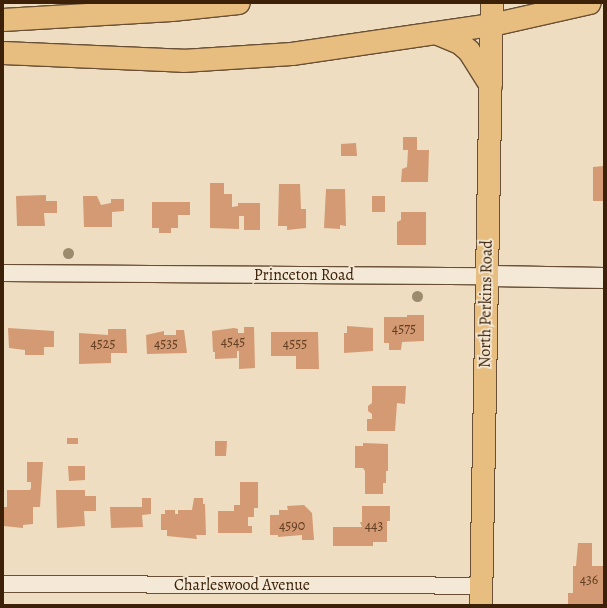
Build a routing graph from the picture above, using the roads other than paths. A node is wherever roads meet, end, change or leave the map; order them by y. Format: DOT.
graph roads {
  1 [pos="239,3"];
  2 [pos="492,3"];
  3 [pos="590,3"];
  4 [pos="3,20"];
  5 [pos="436,33"];
  6 [pos="491,33"];
  7 [pos="3,53"];
  8 [pos="491,86"];
  9 [pos="3,273"];
  10 [pos="486,276"];
  11 [pos="604,278"];
  12 [pos="3,584"];
  13 [pos="481,595"];
  1 -- 4 [label="main road"];
  2 -- 6 [label="main road, North Perkins Road"];
  3 -- 6 [label="main road"];
  5 -- 6 [label="main road"];
  5 -- 7 [label="main road"];
  5 -- 8 [label="main road"];
  6 -- 8 [label="main road, North Perkins Road"];
  8 -- 10 [label="main road, North Perkins Road"];
  9 -- 10 [label="street, Princeton Road"];
  10 -- 11 [label="street, Princeton Road"];
  10 -- 13 [label="main road, North Perkins Road"];
  12 -- 13 [label="street, Charleswood Avenue"];
}
